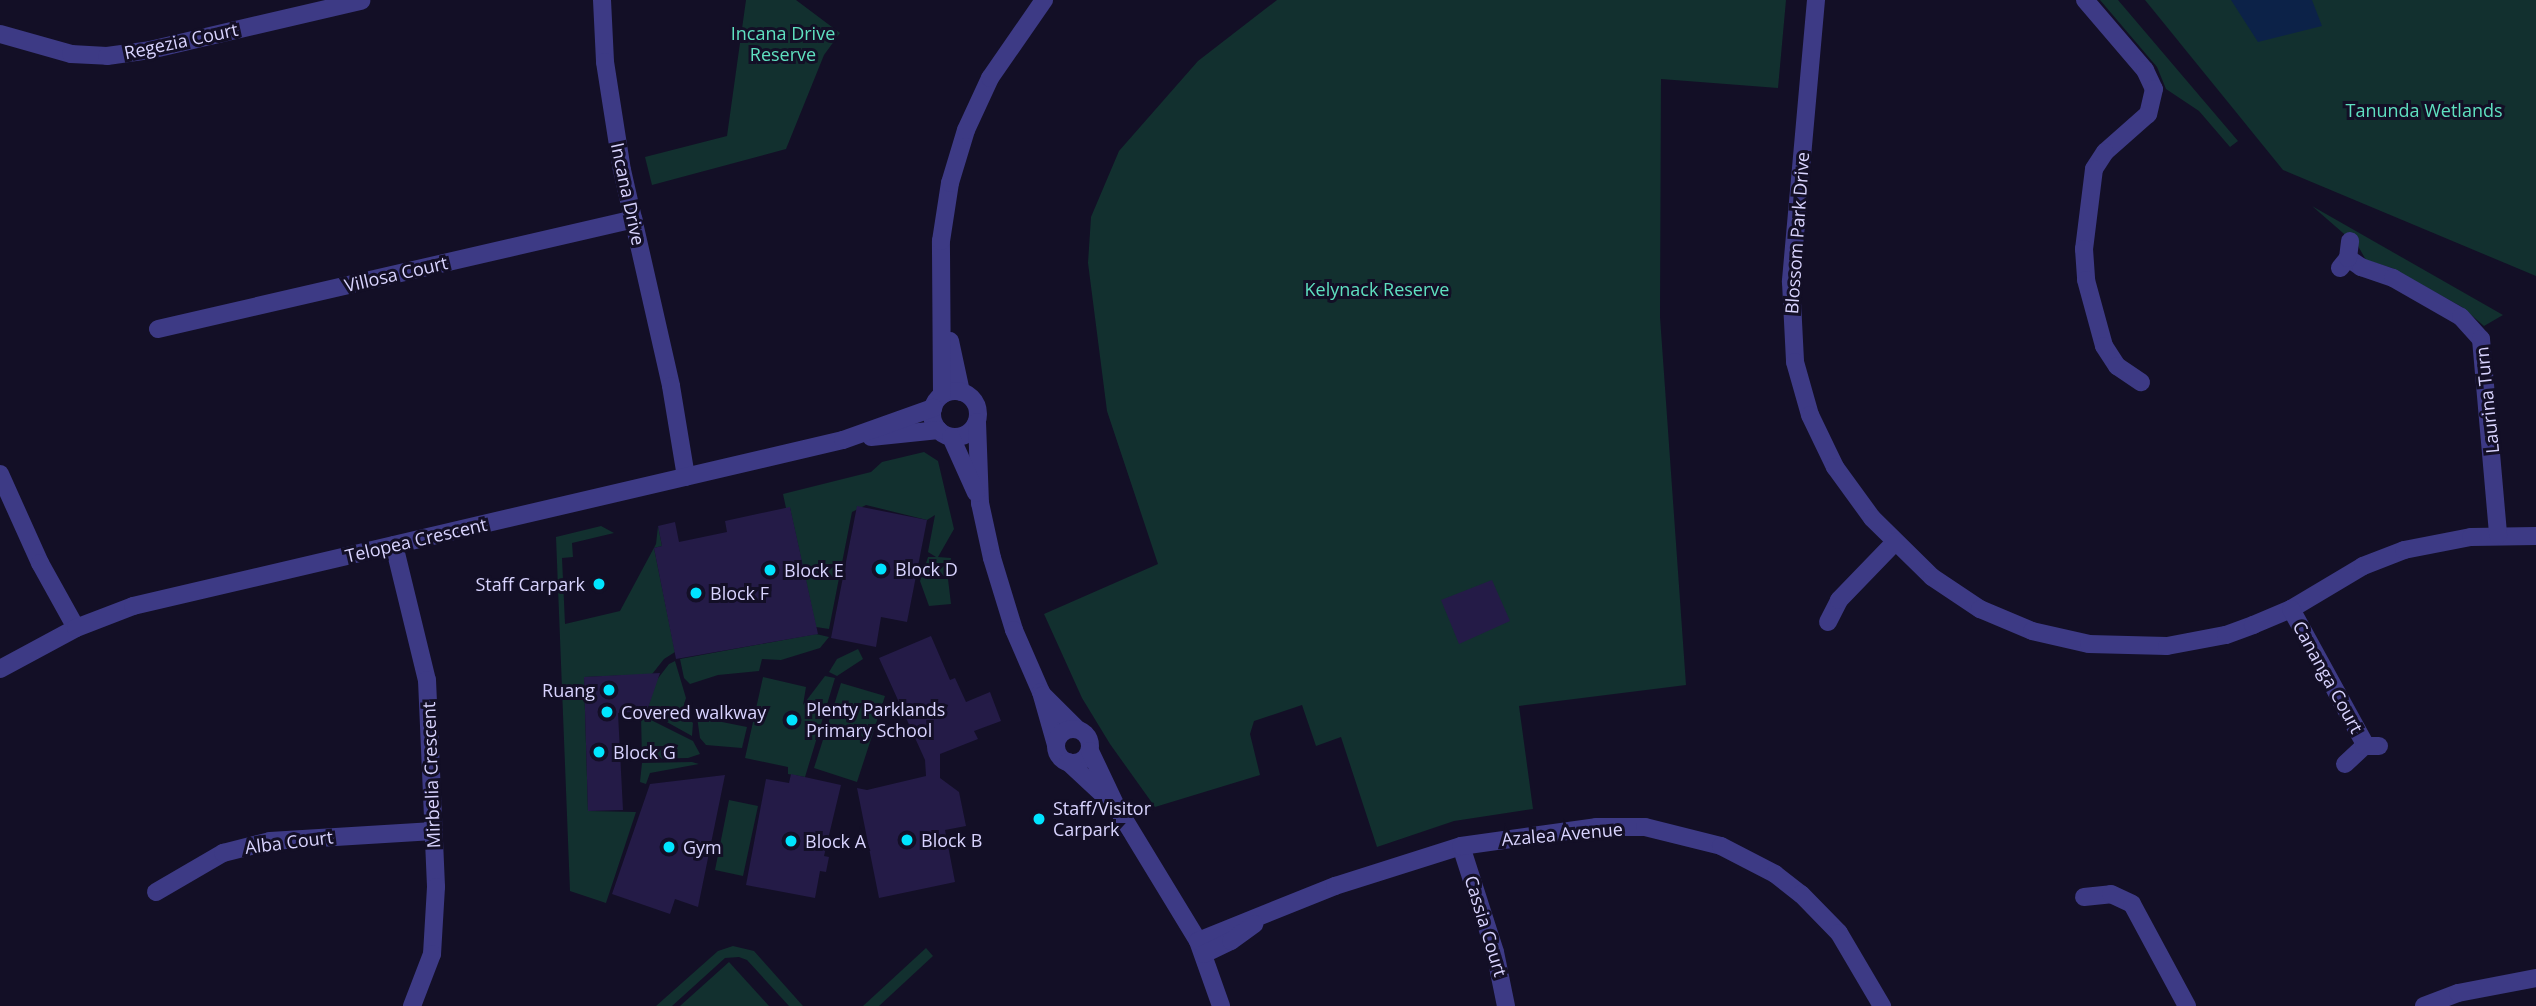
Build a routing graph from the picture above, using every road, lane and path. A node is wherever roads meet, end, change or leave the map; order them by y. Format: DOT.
graph roads {
  1 [pos="602,0"];
  2 [pos="1044,0"];
  3 [pos="1816,0"];
  4 [pos="2085,0"];
  5 [pos="361,1"];
  6 [pos="0,34"];
  7 [pos="633,219"];
  8 [pos="2346,256"];
  9 [pos="944,314"];
  10 [pos="158,329"];
  11 [pos="2141,382"];
  12 [pos="961,392"];
  13 [pos="938,401"];
  14 [pos="977,422"];
  15 [pos="945,434"];
  16 [pos="843,440"];
  17 [pos="0,474"];
  18 [pos="693,475"];
  19 [pos="980,503"];
  20 [pos="2498,535"];
  21 [pos="2536,536"];
  22 [pos="1895,542"];
  23 [pos="394,545"];
  24 [pos="2291,609"];
  25 [pos="1828,622"];
  26 [pos="70,631"];
  27 [pos="0,669"];
  28 [pos="1041,692"];
  29 [pos="1077,729"];
  30 [pos="1056,745"];
  31 [pos="1090,751"];
  32 [pos="1068,762"];
  33 [pos="2346,764"];
  34 [pos="1116,806"];
  35 [pos="433,831"];
  36 [pos="1461,846"];
  37 [pos="156,892"];
  38 [pos="2084,897"];
  39 [pos="1203,952"];
  40 [pos="2536,978"];
  41 [pos="412,1006"];
  42 [pos="1221,1006"];
  43 [pos="1234,1006"];
  44 [pos="1506,1006"];
  45 [pos="1882,1006"];
  46 [pos="2187,1006"];
  47 [pos="2424,1006"];
  1 -- 7 [label="street, Incana Drive"];
  2 -- 9 [label="street"];
  3 -- 22 [label="street, Blossom Park Drive"];
  4 -- 11 [label="street"];
  5 -- 6 [label="street, Regezia Court"];
  7 -- 10 [label="street, Villosa Court"];
  7 -- 18 [label="street, Incana Drive"];
  8 -- 20 [label="street, Laurina Turn"];
  9 -- 12 [label="street"];
  9 -- 13 [label="street"];
  12 -- 13 [label="street"];
  12 -- 14 [label="street"];
  13 -- 15 [label="street"];
  13 -- 16 [label="street, Telopea Crescent"];
  14 -- 15 [label="street"];
  14 -- 19 [label="street"];
  15 -- 16 [label="street, Telopea Crescent"];
  15 -- 19 [label="street"];
  16 -- 18 [label="street, Telopea Crescent"];
  17 -- 26 [label="street"];
  18 -- 23 [label="street, Telopea Crescent"];
  19 -- 28 [label="street"];
  20 -- 21 [label="street, Blossom Park Drive"];
  20 -- 24 [label="street, Blossom Park Drive"];
  22 -- 24 [label="street, Blossom Park Drive"];
  22 -- 25 [label="street"];
  23 -- 26 [label="street, Telopea Crescent"];
  23 -- 35 [label="street, Mirbelia Crescent"];
  24 -- 33 [label="street, Cananga Court"];
  26 -- 27 [label="street, Telopea Crescent"];
  28 -- 29 [label="street"];
  28 -- 30 [label="street"];
  29 -- 30 [label="street"];
  29 -- 31 [label="street"];
  30 -- 32 [label="street"];
  31 -- 32 [label="street"];
  31 -- 34 [label="street"];
  32 -- 34 [label="street"];
  34 -- 39 [label="street"];
  35 -- 37 [label="street, Alba Court"];
  35 -- 41 [label="street, Mirbelia Crescent"];
  36 -- 39 [label="street, Azalea Avenue"];
  36 -- 44 [label="street, Cassia Court"];
  36 -- 45 [label="street, Azalea Avenue"];
  38 -- 46 [label="street"];
  39 -- 42 [label="street"];
  39 -- 43 [label="street"];
  40 -- 47 [label="street"];
}
